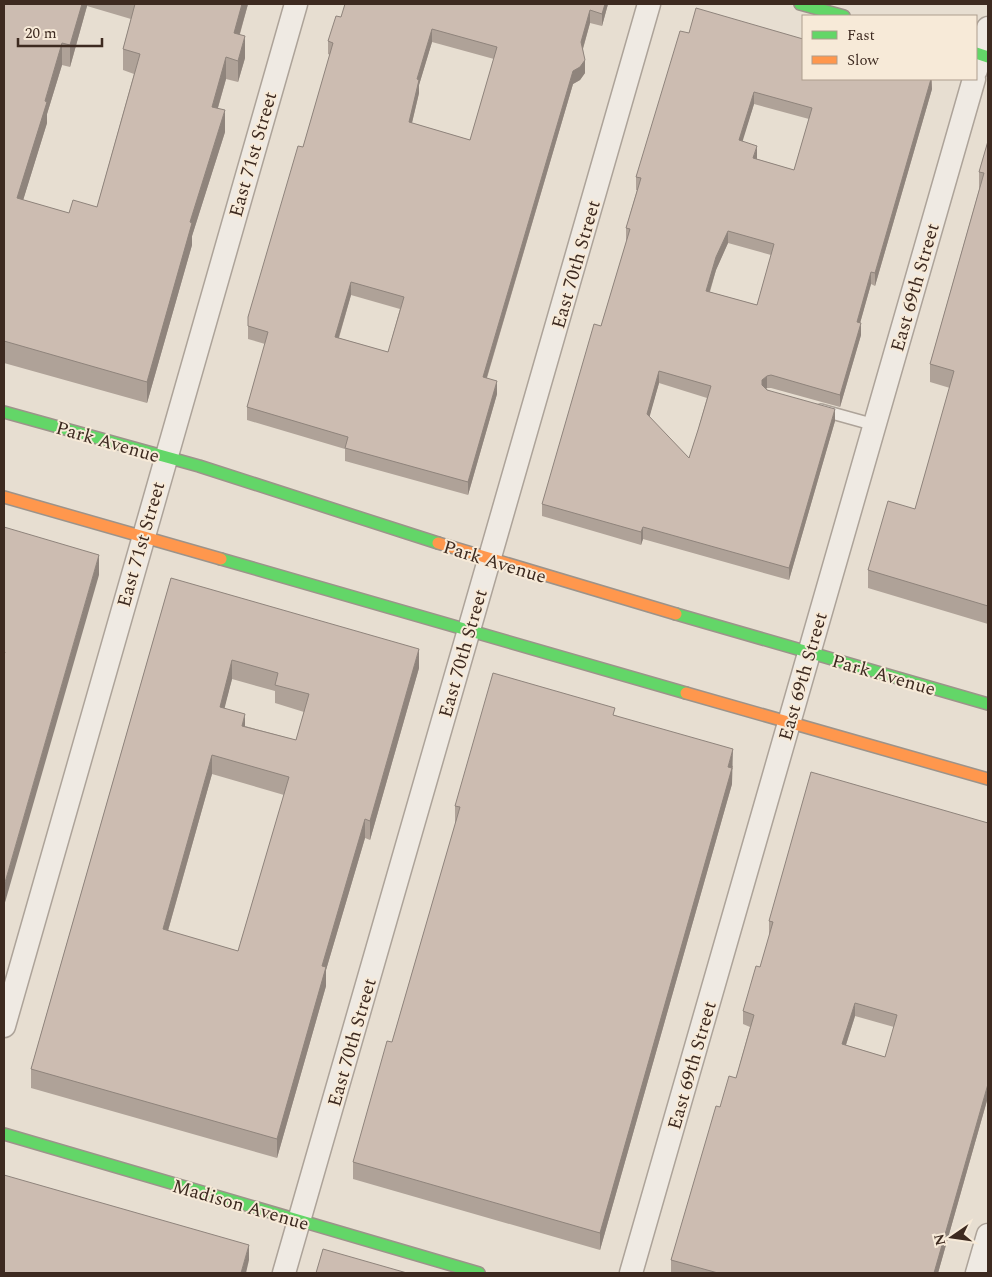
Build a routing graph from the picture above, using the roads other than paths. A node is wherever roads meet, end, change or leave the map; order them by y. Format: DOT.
graph roads {
  1 [pos="296,4"];
  2 [pos="649,4"];
  3 [pos="800,4"];
  4 [pos="840,15"];
  5 [pos="988,28"];
  6 [pos="980,59"];
  7 [pos="974,80"];
  8 [pos="812,407"];
  9 [pos="4,412"];
  10 [pos="874,424"];
  11 [pos="165,456"];
  12 [pos="4,497"];
  13 [pos="142,536"];
  14 [pos="490,560"];
  15 [pos="469,630"];
  16 [pos="809,653"];
  17 [pos="988,704"];
  18 [pos="789,722"];
  19 [pos="988,780"];
  20 [pos="4,1026"];
  21 [pos="4,1134"];
  22 [pos="299,1221"];
  23 [pos="988,1235"];
  24 [pos="284,1273"];
  25 [pos="479,1273"];
  26 [pos="631,1273"];
  27 [pos="977,1273"];
  1 -- 11 [label="street, East 71st Street"];
  2 -- 14 [label="street, East 70th Street"];
  3 -- 4 [label="main road"];
  5 -- 6 [label="street"];
  7 -- 10 [label="street, East 69th Street"];
  8 -- 10 [label="lane"];
  9 -- 11 [label="main road, Park Avenue"];
  10 -- 16 [label="street, East 69th Street"];
  11 -- 13 [label="street, East 71st Street"];
  11 -- 14 [label="main road, Park Avenue"];
  12 -- 13 [label="main road"];
  13 -- 15 [label="main road"];
  13 -- 20 [label="street, East 71st Street"];
  14 -- 15 [label="street, East 70th Street"];
  14 -- 16 [label="main road, Park Avenue"];
  15 -- 18 [label="main road"];
  15 -- 22 [label="street, East 70th Street"];
  16 -- 17 [label="main road, Park Avenue"];
  16 -- 18 [label="street, East 69th Street"];
  18 -- 19 [label="main road"];
  18 -- 26 [label="street, East 69th Street"];
  21 -- 22 [label="main road, Madison Avenue"];
  22 -- 24 [label="street, East 70th Street"];
  22 -- 25 [label="main road, Madison Avenue"];
  23 -- 27 [label="street"];
}
